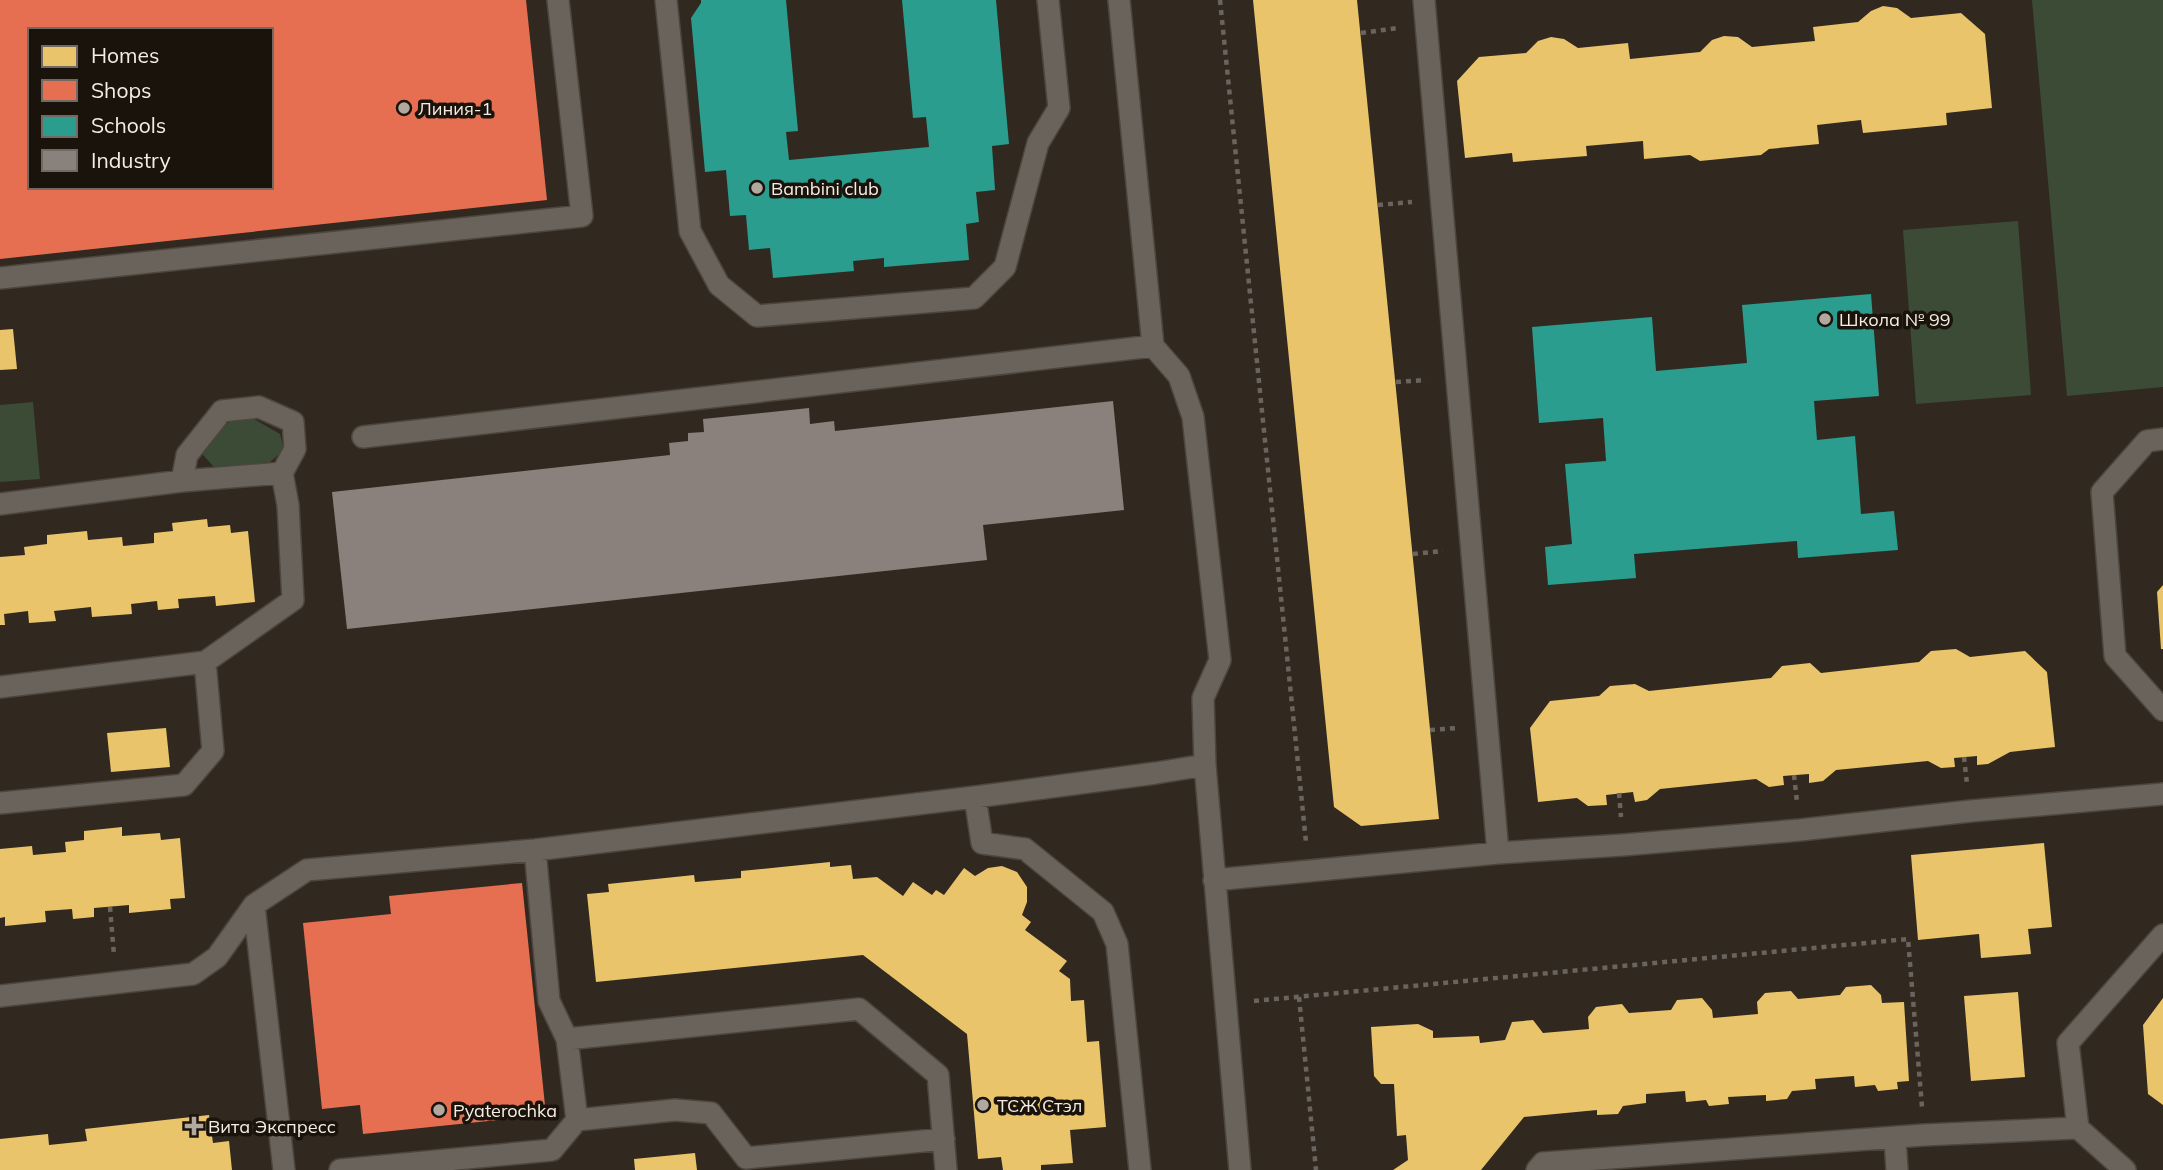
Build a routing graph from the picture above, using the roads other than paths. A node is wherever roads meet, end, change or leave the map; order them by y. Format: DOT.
graph roads {
  1 [pos="558,0"];
  2 [pos="666,0"];
  3 [pos="1048,0"];
  4 [pos="1119,0"];
  5 [pos="1431,1"];
  6 [pos="0,278"];
  7 [pos="1153,346"];
  8 [pos="363,437"];
  9 [pos="2163,439"];
  10 [pos="282,473"];
  11 [pos="182,481"];
  12 [pos="0,504"];
  13 [pos="205,662"];
  14 [pos="0,687"];
  15 [pos="2163,710"];
  16 [pos="1205,765"];
  17 [pos="2163,794"];
  18 [pos="975,797"];
  19 [pos="0,803"];
  20 [pos="535,849"];
  21 [pos="1498,853"];
  22 [pos="1214,880"];
  23 [pos="254,905"];
  24 [pos="2163,935"];
  25 [pos="0,996"];
  26 [pos="567,1039"];
  27 [pos="577,1120"];
  28 [pos="2078,1128"];
  29 [pos="1895,1138"];
  30 [pos="944,1139"];
  31 [pos="553,1160"];
  32 [pos="747,1164"];
  33 [pos="284,1170"];
  34 [pos="340,1170"];
  35 [pos="946,1170"];
  36 [pos="1140,1170"];
  37 [pos="1240,1170"];
  38 [pos="1537,1170"];
  39 [pos="1897,1170"];
  40 [pos="2125,1170"];
  1 -- 6 [label="lane"];
  2 -- 3 [label="lane"];
  4 -- 7 [label="lane"];
  5 -- 21 [label="lane"];
  7 -- 8 [label="lane"];
  7 -- 16 [label="lane"];
  9 -- 15 [label="lane"];
  10 -- 11 [label="lane"];
  10 -- 11 [label="lane"];
  10 -- 13 [label="lane"];
  11 -- 12 [label="lane"];
  13 -- 14 [label="lane"];
  13 -- 19 [label="lane"];
  16 -- 18 [label="lane"];
  16 -- 22 [label="lane"];
  17 -- 21 [label="lane"];
  18 -- 20 [label="lane"];
  18 -- 36 [label="lane"];
  20 -- 23 [label="lane"];
  20 -- 26 [label="lane"];
  21 -- 22 [label="lane"];
  22 -- 37 [label="lane"];
  23 -- 25 [label="lane"];
  23 -- 33 [label="lane"];
  24 -- 28 [label="lane"];
  26 -- 27 [label="lane"];
  26 -- 30 [label="lane"];
  27 -- 31 [label="lane"];
  27 -- 32 [label="lane"];
  28 -- 29 [label="lane"];
  28 -- 40 [label="lane"];
  29 -- 38 [label="lane"];
  29 -- 39 [label="lane"];
  30 -- 32 [label="lane"];
  30 -- 35 [label="lane"];
  31 -- 34 [label="lane"];
}
